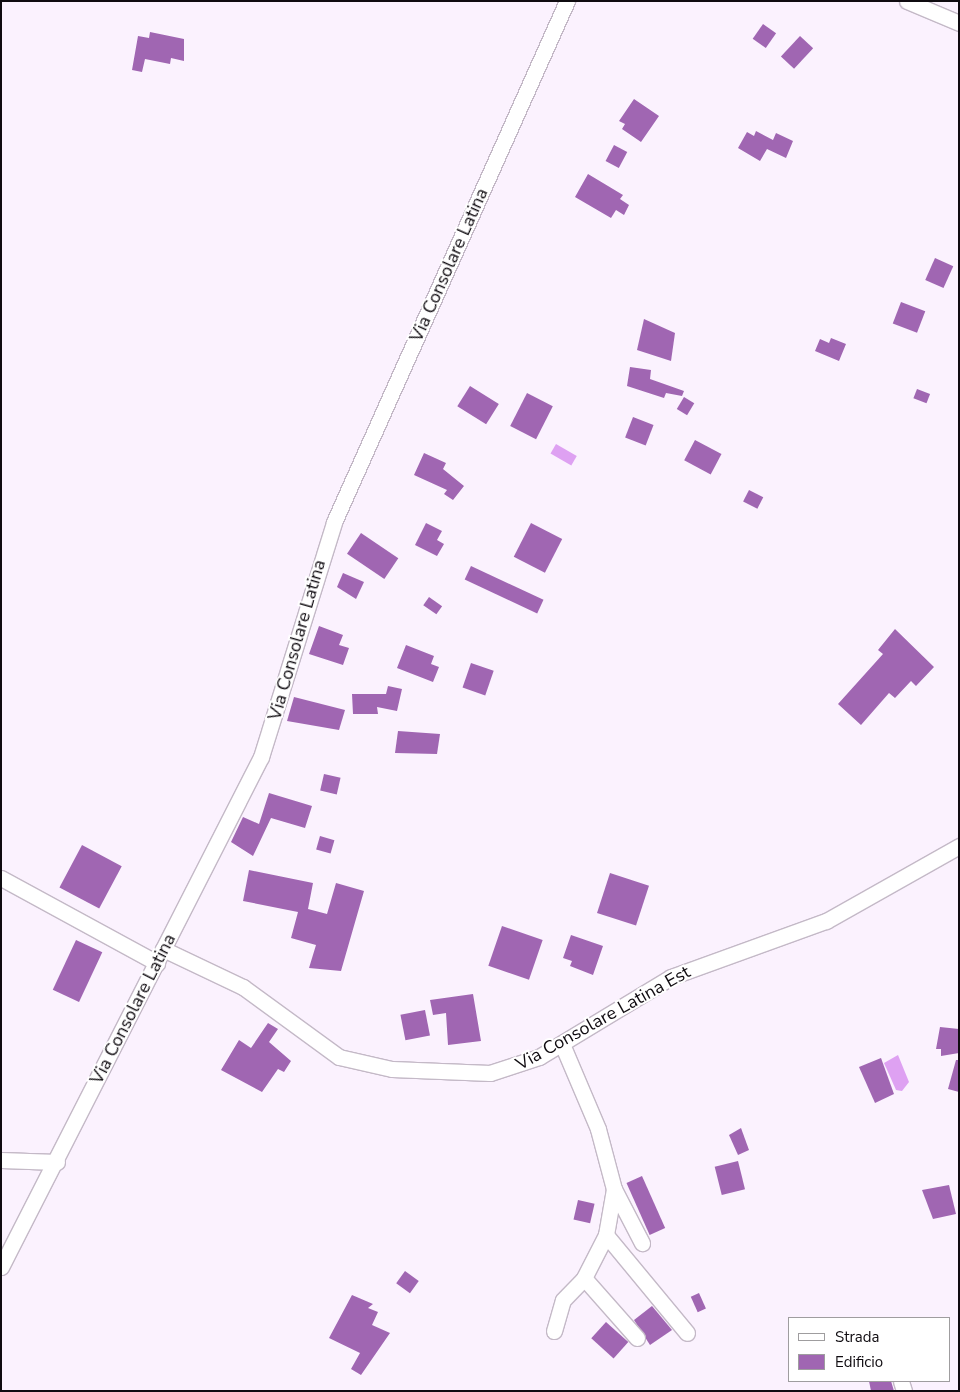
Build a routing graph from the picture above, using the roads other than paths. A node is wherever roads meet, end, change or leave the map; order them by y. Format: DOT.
graph roads {
  1 [pos="567,1"];
  2 [pos="907,1"];
  3 [pos="959,24"];
  4 [pos="959,846"];
  5 [pos="1,878"];
  6 [pos="160,956"];
  7 [pos="562,1044"];
  8 [pos="1,1160"];
  9 [pos="57,1162"];
  10 [pos="614,1189"];
  11 [pos="606,1235"];
  12 [pos="642,1243"];
  13 [pos="1,1267"];
  14 [pos="584,1278"];
  15 [pos="554,1332"];
  16 [pos="687,1333"];
  17 [pos="637,1338"];
  1 -- 6 [label="street, Via Consolare Latina"];
  2 -- 3 [label="street"];
  4 -- 7 [label="street, Via Consolare Latina Est"];
  5 -- 6 [label="street, Via Consolare Latina Est"];
  6 -- 7 [label="street, Via Consolare Latina Est"];
  6 -- 9 [label="street, Via Consolare Latina"];
  7 -- 10 [label="street"];
  8 -- 9 [label="street"];
  9 -- 13 [label="street, Via Consolare Latina"];
  10 -- 11 [label="street"];
  10 -- 12 [label="street"];
  11 -- 14 [label="street"];
  11 -- 16 [label="street"];
  14 -- 15 [label="street"];
  14 -- 17 [label="street"];
}
